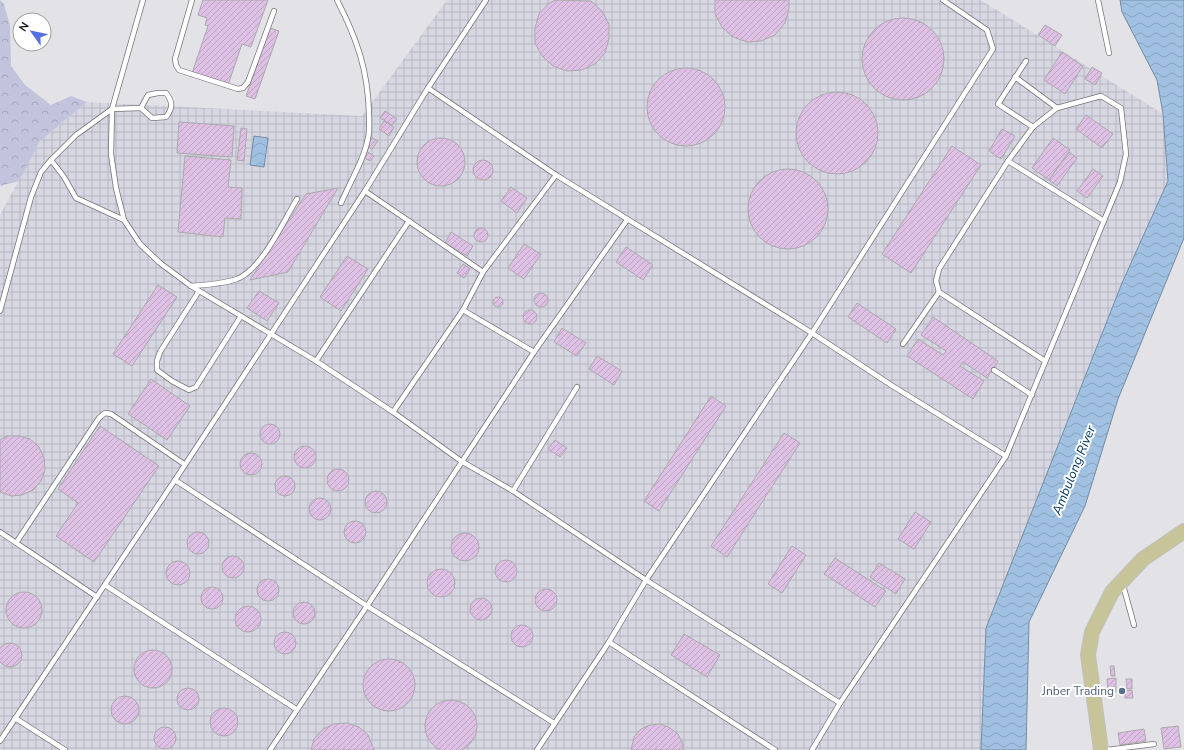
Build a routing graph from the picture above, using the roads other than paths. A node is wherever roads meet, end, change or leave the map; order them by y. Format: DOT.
graph roads {
  1 [pos="143,0"];
  2 [pos="192,0"];
  3 [pos="337,0"];
  4 [pos="486,0"];
  5 [pos="943,0"];
  6 [pos="1098,0"];
  7 [pos="274,11"];
  8 [pos="1109,53"];
  9 [pos="1026,61"];
  10 [pos="1015,77"];
  11 [pos="428,88"];
  12 [pos="141,108"];
  13 [pos="1057,108"];
  14 [pos="112,109"];
  15 [pos="1033,127"];
  16 [pos="50,160"];
  17 [pos="1008,161"];
  18 [pos="556,175"];
  19 [pos="365,191"];
  20 [pos="298,199"];
  21 [pos="341,203"];
  22 [pos="124,220"];
  23 [pos="627,220"];
  24 [pos="409,221"];
  25 [pos="1104,221"];
  26 [pos="483,272"];
  27 [pos="191,286"];
  28 [pos="199,291"];
  29 [pos="939,292"];
  30 [pos="463,310"];
  31 [pos="0,311"];
  32 [pos="242,316"];
  33 [pos="271,333"];
  34 [pos="812,333"];
  35 [pos="903,344"];
  36 [pos="534,352"];
  37 [pos="316,361"];
  38 [pos="1045,361"];
  39 [pos="994,370"];
  40 [pos="577,387"];
  41 [pos="1032,395"];
  42 [pos="393,412"];
  43 [pos="1006,456"];
  44 [pos="461,461"];
  45 [pos="184,464"];
  46 [pos="175,480"];
  47 [pos="513,491"];
  48 [pos="1184,531"];
  49 [pos="0,532"];
  50 [pos="16,542"];
  51 [pos="646,580"];
  52 [pos="1122,581"];
  53 [pos="105,584"];
  54 [pos="97,597"];
  55 [pos="367,606"];
  56 [pos="1134,625"];
  57 [pos="609,642"];
  58 [pos="840,703"];
  59 [pos="296,709"];
  60 [pos="15,718"];
  61 [pos="554,723"];
  62 [pos="0,741"];
  63 [pos="1154,744"];
  64 [pos="65,750"];
  65 [pos="270,750"];
  66 [pos="537,750"];
  67 [pos="776,750"];
  68 [pos="812,750"];
  69 [pos="1101,750"];
  70 [pos="1107,750"];
  1 -- 14 [label="lane"];
  2 -- 7 [label="lane"];
  3 -- 21 [label="lane"];
  4 -- 11 [label="lane"];
  5 -- 34 [label="lane"];
  6 -- 8 [label="lane"];
  9 -- 10 [label="lane"];
  10 -- 13 [label="lane"];
  10 -- 15 [label="lane"];
  11 -- 18 [label="lane"];
  11 -- 19 [label="lane"];
  12 -- 12 [label="lane"];
  12 -- 14 [label="lane"];
  13 -- 15 [label="lane"];
  13 -- 25 [label="lane"];
  14 -- 16 [label="lane"];
  14 -- 22 [label="lane"];
  15 -- 17 [label="lane"];
  16 -- 22 [label="lane"];
  16 -- 31 [label="lane"];
  17 -- 25 [label="lane"];
  17 -- 29 [label="lane"];
  18 -- 23 [label="lane"];
  18 -- 26 [label="lane"];
  19 -- 24 [label="lane"];
  19 -- 33 [label="lane"];
  20 -- 27 [label="lane"];
  22 -- 27 [label="lane"];
  23 -- 34 [label="lane"];
  23 -- 36 [label="lane"];
  24 -- 26 [label="lane"];
  24 -- 37 [label="lane"];
  25 -- 38 [label="lane"];
  26 -- 30 [label="lane"];
  27 -- 28 [label="lane"];
  28 -- 32 [label="lane"];
  28 -- 32 [label="lane"];
  29 -- 35 [label="lane"];
  29 -- 38 [label="lane"];
  30 -- 36 [label="lane"];
  30 -- 42 [label="lane"];
  32 -- 33 [label="lane"];
  33 -- 37 [label="lane"];
  33 -- 45 [label="lane"];
  34 -- 43 [label="lane"];
  34 -- 51 [label="lane"];
  36 -- 44 [label="lane"];
  37 -- 42 [label="lane"];
  38 -- 41 [label="lane"];
  39 -- 41 [label="lane"];
  40 -- 47 [label="lane"];
  41 -- 43 [label="lane"];
  42 -- 44 [label="lane"];
  43 -- 58 [label="lane"];
  44 -- 47 [label="lane"];
  44 -- 55 [label="lane"];
  45 -- 46 [label="lane"];
  45 -- 50 [label="lane"];
  46 -- 53 [label="lane"];
  46 -- 55 [label="lane"];
  47 -- 51 [label="lane"];
  48 -- 52 [label="main road"];
  49 -- 50 [label="lane"];
  50 -- 54 [label="lane"];
  51 -- 57 [label="lane"];
  51 -- 58 [label="lane"];
  52 -- 56 [label="lane"];
  52 -- 69 [label="main road"];
  53 -- 54 [label="lane"];
  53 -- 59 [label="lane"];
  54 -- 60 [label="lane"];
  55 -- 59 [label="lane"];
  55 -- 61 [label="lane"];
  57 -- 61 [label="lane"];
  57 -- 67 [label="lane"];
  58 -- 68 [label="lane"];
  59 -- 65 [label="lane"];
  60 -- 62 [label="lane"];
  60 -- 64 [label="lane"];
  61 -- 66 [label="lane"];
  63 -- 70 [label="lane"];
}
